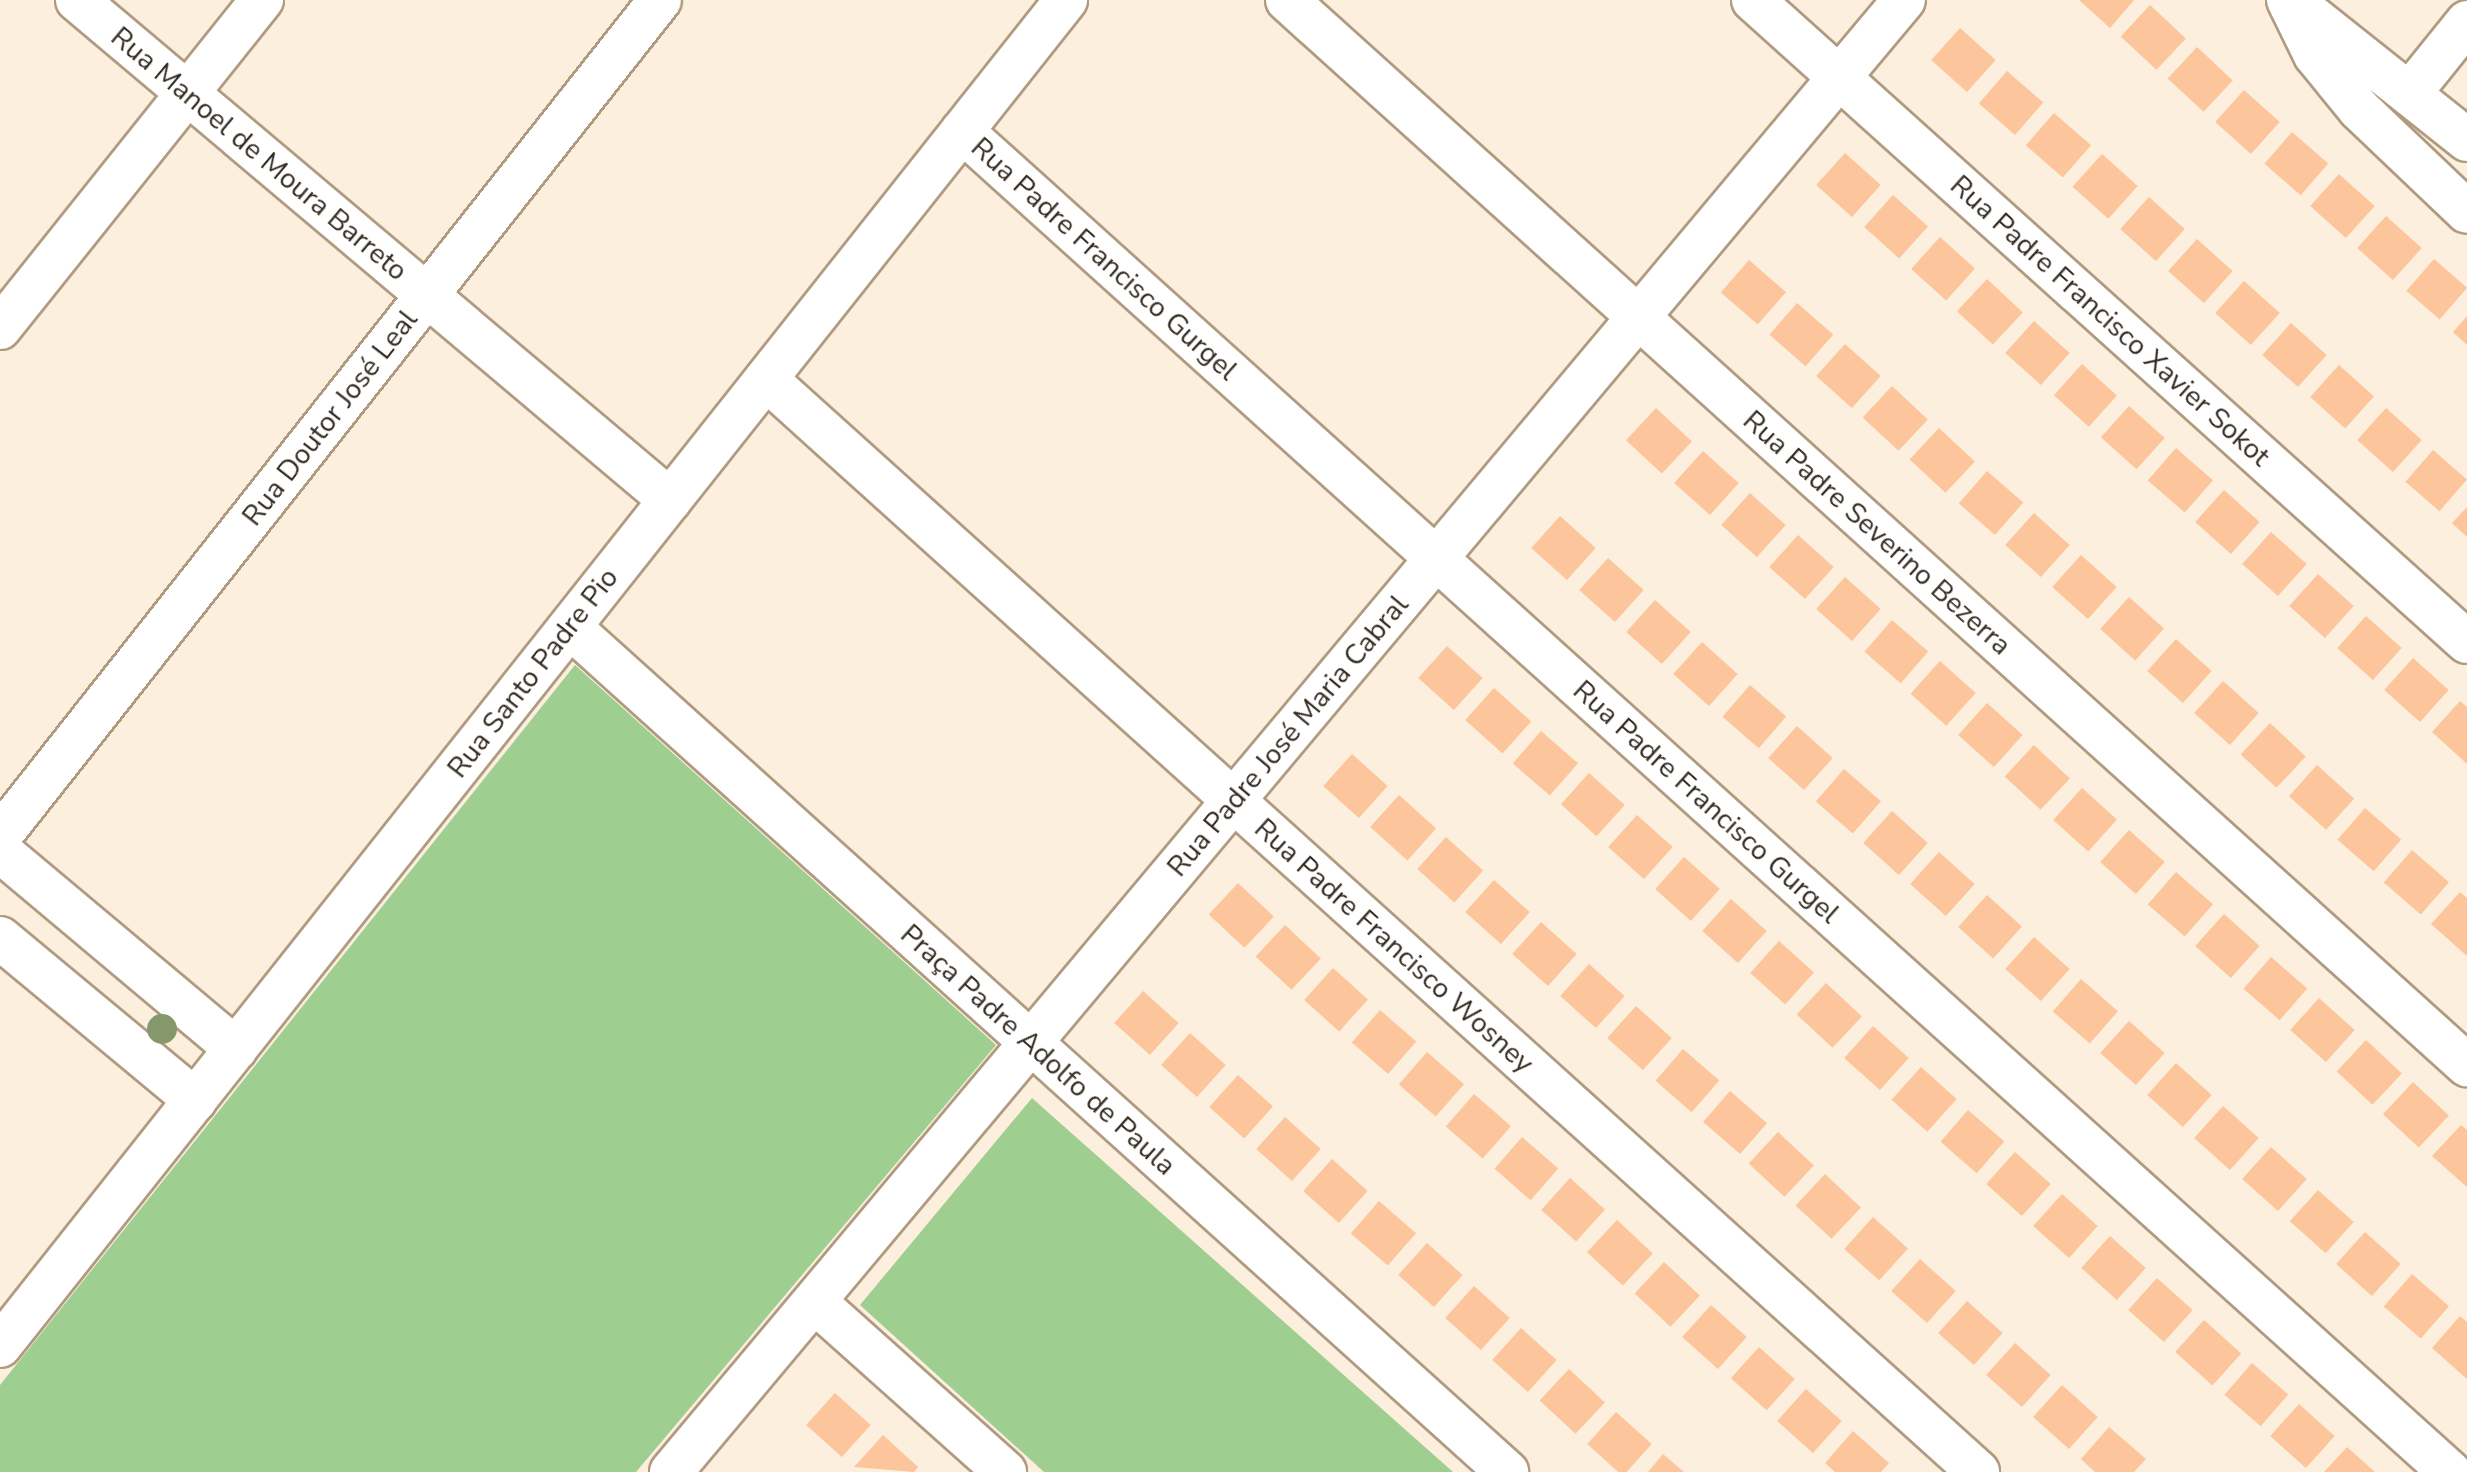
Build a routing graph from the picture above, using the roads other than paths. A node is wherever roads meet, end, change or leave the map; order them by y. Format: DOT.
graph roads {
  1 [pos="78,0"];
  2 [pos="262,0"];
  3 [pos="660,0"];
  4 [pos="1066,0"];
  5 [pos="1287,0"];
  6 [pos="1753,0"];
  7 [pos="1904,0"];
  8 [pos="2290,0"];
  9 [pos="2467,22"];
  10 [pos="1838,76"];
  11 [pos="2410,93"];
  12 [pos="187,94"];
  13 [pos="962,132"];
  14 [pos="2467,140"];
  15 [pos="2467,212"];
  16 [pos="426,295"];
  17 [pos="1638,316"];
  18 [pos="0,328"];
  19 [pos="766,379"];
  20 [pos="670,500"];
  21 [pos="1436,558"];
  22 [pos="570,627"];
  23 [pos="2467,642"];
  24 [pos="1234,801"];
  25 [pos="0,836"];
  26 [pos="0,851"];
  27 [pos="0,938"];
  28 [pos="1030,1042"];
  29 [pos="236,1049"];
  30 [pos="2467,1065"];
  31 [pos="194,1100"];
  32 [pos="814,1302"];
  33 [pos="0,1346"];
  34 [pos="671,1472"];
  35 [pos="1004,1472"];
  36 [pos="1507,1472"];
  37 [pos="1978,1472"];
  38 [pos="2450,1472"];
  1 -- 12 [label="street, Rua Manoel de Moura Barreto"];
  2 -- 12 [label="street"];
  3 -- 16 [label="street, Rua Doutor José Leal"];
  4 -- 13 [label="street, Rua Santo Padre Pio"];
  5 -- 17 [label="street, Rua Padre Severino Bezerra"];
  6 -- 10 [label="street, Rua Padre Francisco Xavier Sokot"];
  7 -- 10 [label="street, Rua Padre José Maria Cabral"];
  8 -- 11 [label="street"];
  8 -- 15 [label="street"];
  9 -- 11 [label="street"];
  10 -- 17 [label="street, Rua Padre José Maria Cabral"];
  10 -- 23 [label="street, Rua Padre Francisco Xavier Sokot"];
  11 -- 14 [label="street"];
  12 -- 16 [label="street, Rua Manoel de Moura Barreto"];
  12 -- 18 [label="street"];
  13 -- 19 [label="street, Rua Santo Padre Pio"];
  13 -- 21 [label="street, Rua Padre Francisco Gurgel"];
  16 -- 20 [label="street, Rua Manoel de Moura Barreto"];
  16 -- 25 [label="street, Rua Doutor José Leal"];
  17 -- 21 [label="street, Rua Padre José Maria Cabral"];
  17 -- 30 [label="street, Rua Padre Severino Bezerra"];
  19 -- 20 [label="street, Rua Santo Padre Pio"];
  19 -- 24 [label="street, Rua Padre Francisco Wosney"];
  20 -- 22 [label="street, Rua Santo Padre Pio"];
  21 -- 24 [label="street, Rua Padre José Maria Cabral"];
  21 -- 38 [label="street, Rua Padre Francisco Gurgel"];
  22 -- 28 [label="street, Praça Padre Adolfo de Paula"];
  22 -- 29 [label="street, Rua Santo Padre Pio"];
  24 -- 28 [label="street, Rua Padre José Maria Cabral"];
  24 -- 37 [label="street, Rua Padre Francisco Wosney"];
  26 -- 29 [label="street"];
  27 -- 31 [label="street"];
  28 -- 32 [label="street, Rua Padre José Maria Cabral"];
  28 -- 36 [label="street, Praça Padre Adolfo de Paula"];
  29 -- 31 [label="street, Rua Santo Padre Pio"];
  31 -- 33 [label="street, Rua Santo Padre Pio"];
  32 -- 34 [label="street, Rua Padre José Maria Cabral"];
  32 -- 35 [label="street"];
}
